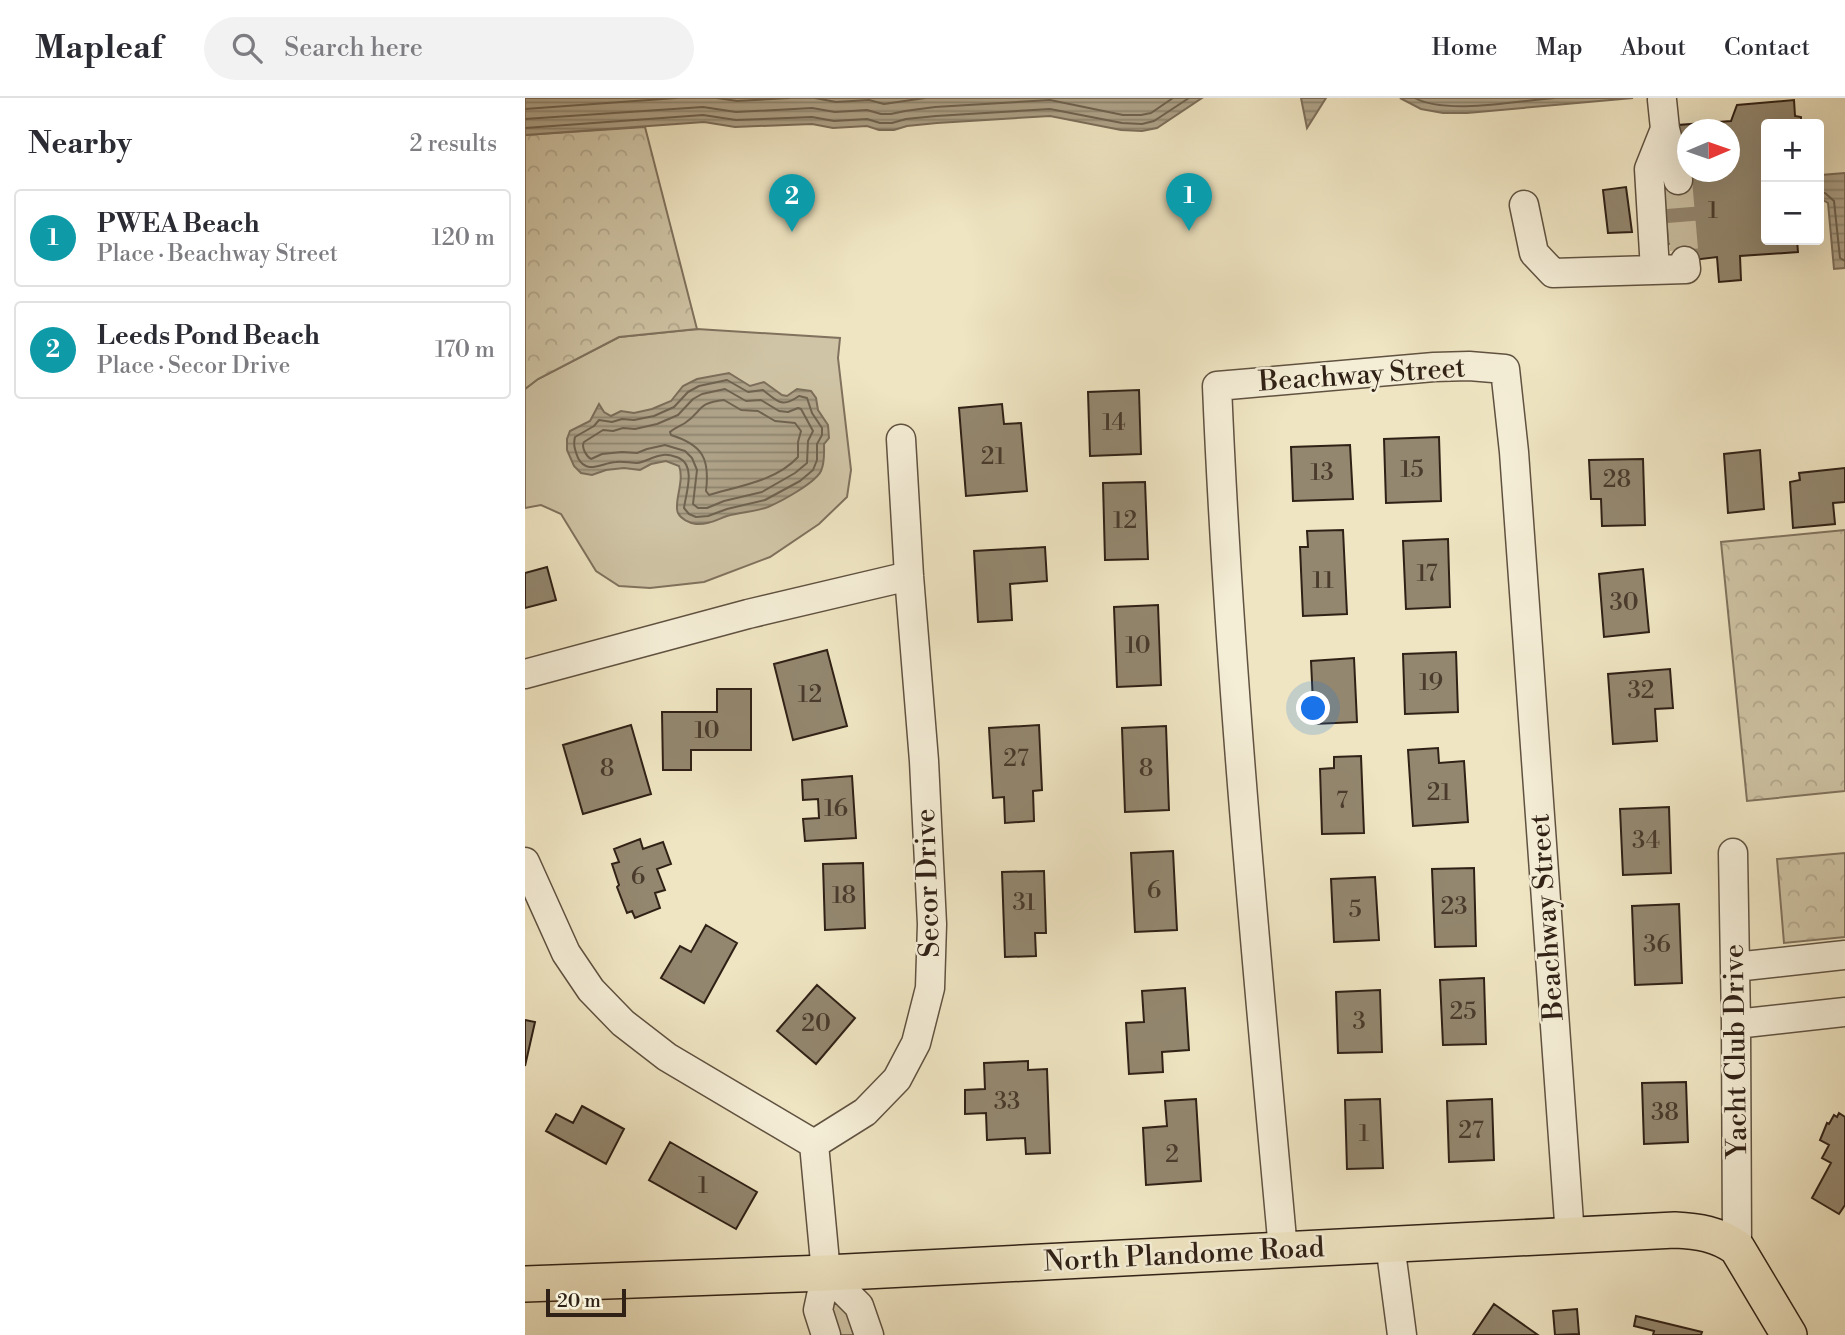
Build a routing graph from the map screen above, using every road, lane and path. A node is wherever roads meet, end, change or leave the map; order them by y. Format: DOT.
graph roads {
  1 [pos="1663,100"];
  2 [pos="1665,129"];
  3 [pos="1677,176"];
  4 [pos="1524,205"];
  5 [pos="1685,261"];
  6 [pos="1655,270"];
  7 [pos="901,439"];
  8 [pos="909,576"];
  9 [pos="525,674"];
  10 [pos="1733,853"];
  11 [pos="525,862"];
  12 [pos="1845,955"];
  13 [pos="1735,967"];
  14 [pos="1845,1012"];
  15 [pos="1736,1024"];
  16 [pos="814,1144"];
  17 [pos="1570,1236"];
  18 [pos="1390,1244"];
  19 [pos="1737,1248"];
  20 [pos="1283,1250"];
  21 [pos="827,1273"];
  22 [pos="525,1284"];
  23 [pos="826,1335"];
  24 [pos="869,1335"];
  25 [pos="1402,1335"];
  26 [pos="1789,1335"];
  1 -- 2 [label="street"];
  2 -- 3 [label="street"];
  2 -- 6 [label="street"];
  4 -- 6 [label="street"];
  5 -- 6 [label="street"];
  7 -- 8 [label="street, Secor Drive"];
  8 -- 9 [label="street"];
  8 -- 16 [label="street, Secor Drive"];
  10 -- 13 [label="street, Yacht Club Drive"];
  11 -- 16 [label="street"];
  12 -- 13 [label="street"];
  13 -- 15 [label="street, Yacht Club Drive"];
  14 -- 15 [label="street"];
  15 -- 19 [label="street, Yacht Club Drive"];
  16 -- 21 [label="street"];
  17 -- 18 [label="main road, North Plandome Road"];
  17 -- 19 [label="main road, North Plandome Road"];
  17 -- 20 [label="street, Beachway Street"];
  18 -- 20 [label="main road, North Plandome Road"];
  18 -- 25 [label="street"];
  19 -- 26 [label="main road"];
  20 -- 21 [label="main road, North Plandome Road"];
  21 -- 22 [label="main road, North Plandome Road"];
  21 -- 23 [label="street"];
  21 -- 24 [label="street"];
}
